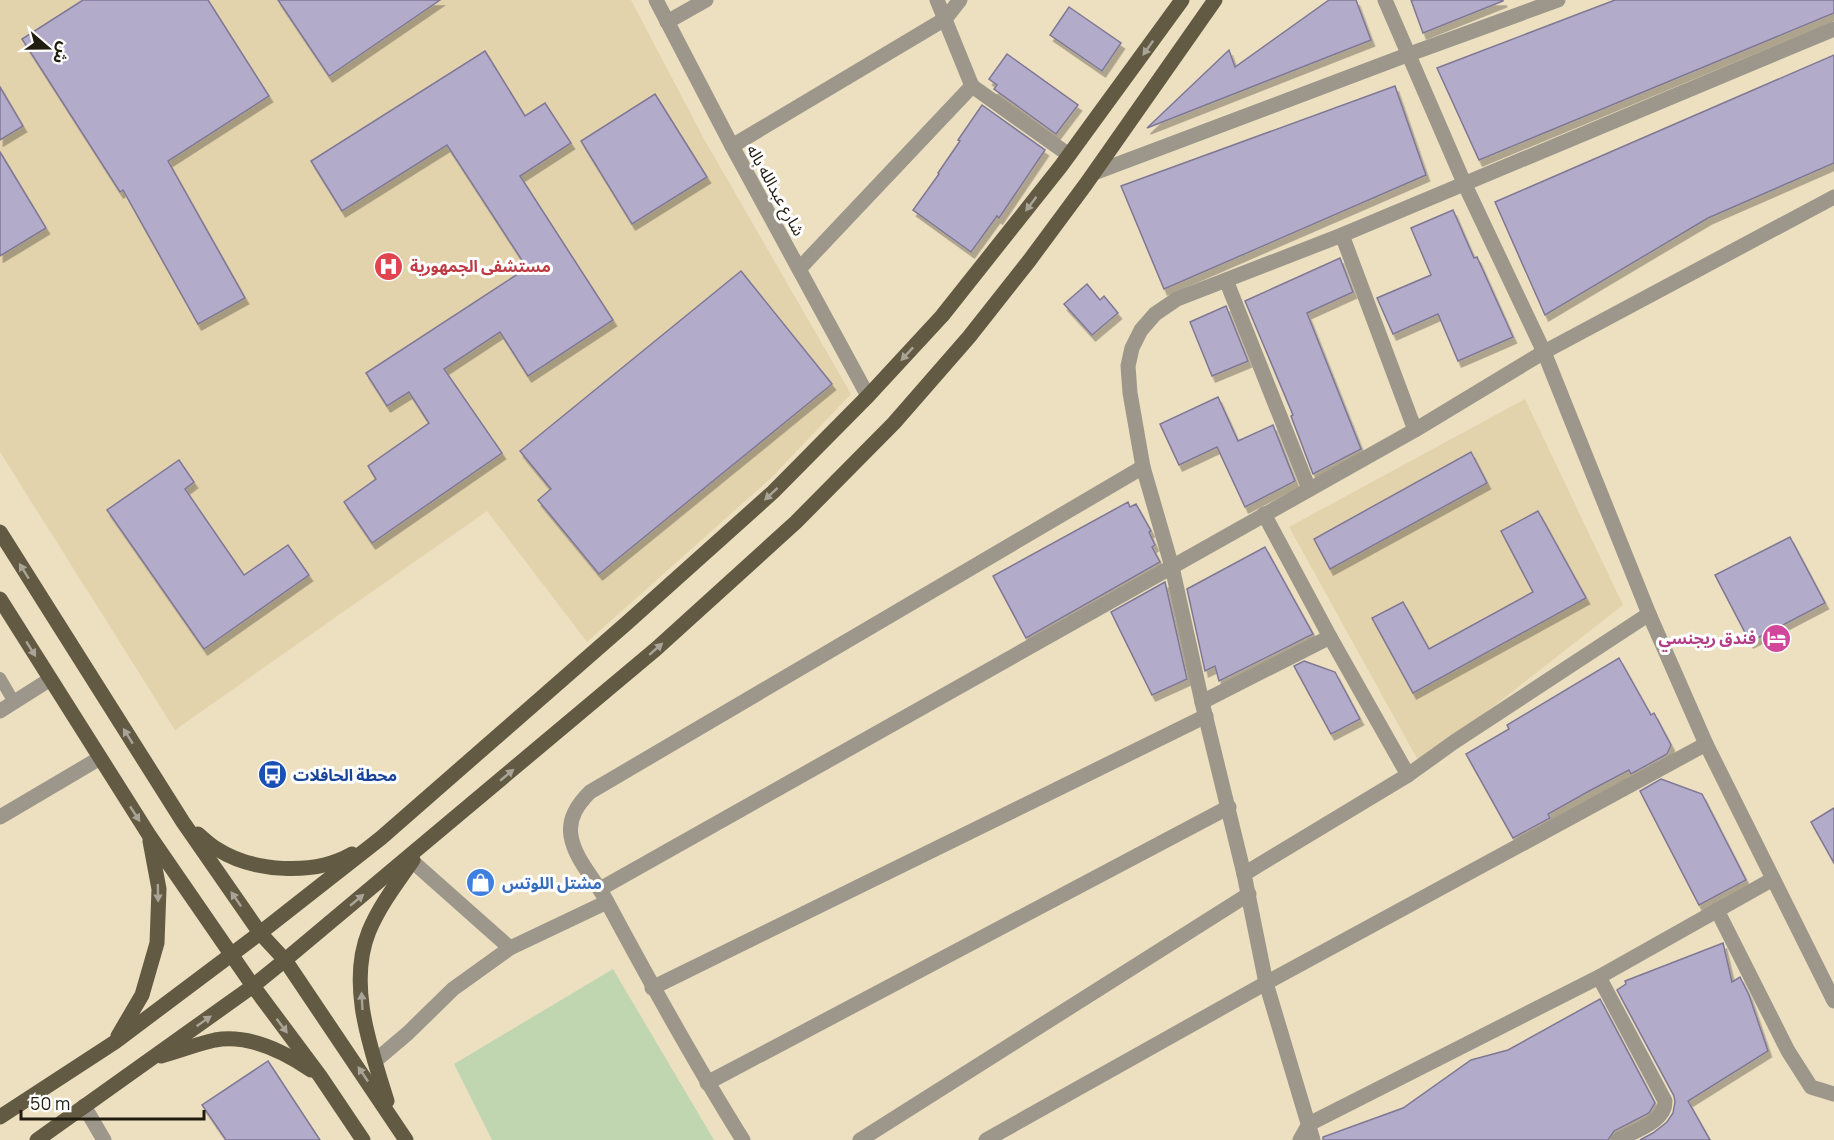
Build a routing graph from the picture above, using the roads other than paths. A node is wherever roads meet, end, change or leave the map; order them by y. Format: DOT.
graph roads {
  1 [pos="656,0"];
  2 [pos="706,0"];
  3 [pos="937,0"];
  4 [pos="960,0"];
  5 [pos="1182,0"];
  6 [pos="1215,0"];
  7 [pos="1385,0"];
  8 [pos="1558,0"];
  9 [pos="945,19"];
  10 [pos="667,22"];
  11 [pos="1834,29"];
  12 [pos="1407,55"];
  13 [pos="972,86"];
  14 [pos="732,146"];
  15 [pos="1069,155"];
  16 [pos="1094,173"];
  17 [pos="1465,185"];
  18 [pos="1834,197"];
  19 [pos="1342,235"];
  20 [pos="799,269"];
  21 [pos="1226,280"];
  22 [pos="1544,352"];
  23 [pos="868,396"];
  24 [pos="1415,430"];
  25 [pos="1143,466"];
  26 [pos="1309,489"];
  27 [pos="1264,514"];
  28 [pos="0,532"];
  29 [pos="1172,567"];
  30 [pos="0,600"];
  31 [pos="1649,614"];
  32 [pos="1330,637"];
  33 [pos="0,678"];
  34 [pos="49,680"];
  35 [pos="14,702"];
  36 [pos="1204,709"];
  37 [pos="0,711"];
  38 [pos="1706,744"];
  39 [pos="100,758"];
  40 [pos="1408,775"];
  41 [pos="1229,807"];
  42 [pos="0,818"];
  43 [pos="183,822"];
  44 [pos="149,835"];
  45 [pos="381,838"];
  46 [pos="425,843"];
  47 [pos="412,861"];
  48 [pos="1244,874"];
  49 [pos="1773,879"];
  50 [pos="1248,894"];
  51 [pos="603,896"];
  52 [pos="1717,910"];
  53 [pos="260,933"];
  54 [pos="510,948"];
  55 [pos="231,955"];
  56 [pos="285,960"];
  57 [pos="1599,977"];
  58 [pos="1266,982"];
  59 [pos="253,986"];
  60 [pos="652,988"];
  61 [pos="1834,1001"];
  62 [pos="115,1042"];
  63 [pos="147,1061"];
  64 [pos="375,1061"];
  65 [pos="320,1076"];
  66 [pos="707,1083"];
  67 [pos="1834,1094"];
  68 [pos="84,1106"];
  69 [pos="0,1118"];
  70 [pos="393,1118"];
  71 [pos="1309,1124"];
  72 [pos="37,1140"];
  73 [pos="104,1140"];
  74 [pos="363,1140"];
  75 [pos="406,1140"];
  76 [pos="743,1140"];
  77 [pos="860,1140"];
  78 [pos="986,1140"];
  79 [pos="1300,1140"];
  80 [pos="1313,1140"];
  81 [pos="1618,1140"];
  1 -- 10 [label="street, شارع عبدالله باله"];
  2 -- 10 [label="street"];
  3 -- 9 [label="street"];
  4 -- 9 [label="street"];
  5 -- 15 [label="main road, one-way"];
  6 -- 16 [label="main road"];
  7 -- 12 [label="street"];
  8 -- 12 [label="street"];
  9 -- 13 [label="street"];
  9 -- 14 [label="street"];
  10 -- 14 [label="street, شارع عبدالله باله"];
  11 -- 17 [label="street"];
  12 -- 16 [label="street"];
  12 -- 17 [label="street"];
  13 -- 15 [label="street"];
  13 -- 20 [label="street"];
  14 -- 20 [label="street, شارع عبدالله باله"];
  15 -- 23 [label="main road, one-way"];
  46 -- 16 [label="main road, one-way"];
  17 -- 19 [label="street"];
  17 -- 22 [label="street"];
  18 -- 22 [label="street"];
  19 -- 21 [label="street"];
  19 -- 24 [label="street"];
  20 -- 23 [label="street, شارع عبدالله باله"];
  21 -- 25 [label="street"];
  21 -- 26 [label="street"];
  22 -- 24 [label="street"];
  22 -- 31 [label="street"];
  23 -- 45 [label="main road, one-way"];
  24 -- 26 [label="street"];
  25 -- 29 [label="street"];
  25 -- 51 [label="street"];
  26 -- 27 [label="street"];
  27 -- 29 [label="street"];
  27 -- 32 [label="street"];
  43 -- 28 [label="main road, one-way"];
  29 -- 36 [label="street"];
  29 -- 51 [label="street"];
  30 -- 34 [label="main road, one-way"];
  31 -- 38 [label="street"];
  31 -- 40 [label="street"];
  32 -- 36 [label="street"];
  32 -- 40 [label="street"];
  33 -- 35 [label="lane"];
  34 -- 35 [label="street"];
  34 -- 39 [label="main road"];
  35 -- 37 [label="street"];
  36 -- 41 [label="street"];
  36 -- 60 [label="street"];
  38 -- 49 [label="street"];
  38 -- 58 [label="street"];
  39 -- 42 [label="street"];
  39 -- 44 [label="main road, one-way"];
  40 -- 48 [label="street"];
  41 -- 48 [label="street"];
  41 -- 66 [label="street"];
  43 -- 45 [label="main road"];
  53 -- 43 [label="main road, one-way"];
  44 -- 55 [label="main road"];
  44 -- 62 [label="main road, one-way"];
  45 -- 53 [label="main road"];
  46 -- 47 [label="main road"];
  56 -- 46 [label="main road, one-way"];
  47 -- 54 [label="street"];
  64 -- 47 [label="main road, one-way"];
  48 -- 50 [label="street"];
  49 -- 52 [label="street"];
  49 -- 61 [label="street"];
  50 -- 58 [label="street"];
  50 -- 77 [label="street"];
  51 -- 54 [label="street"];
  51 -- 60 [label="street"];
  52 -- 57 [label="street"];
  52 -- 67 [label="street"];
  53 -- 55 [label="main road"];
  53 -- 56 [label="main road"];
  54 -- 64 [label="street"];
  55 -- 59 [label="main road"];
  55 -- 62 [label="main road"];
  56 -- 59 [label="main road"];
  70 -- 56 [label="main road, one-way"];
  57 -- 71 [label="street"];
  57 -- 81 [label="street"];
  58 -- 71 [label="street"];
  58 -- 78 [label="street"];
  63 -- 59 [label="main road, one-way"];
  59 -- 65 [label="main road, one-way"];
  60 -- 66 [label="street"];
  62 -- 69 [label="main road"];
  63 -- 65 [label="main road"];
  63 -- 68 [label="main road"];
  64 -- 70 [label="main road"];
  65 -- 74 [label="main road"];
  66 -- 76 [label="street"];
  68 -- 72 [label="main road"];
  68 -- 73 [label="street"];
  70 -- 75 [label="main road"];
  71 -- 79 [label="street"];
  71 -- 80 [label="street"];
}
